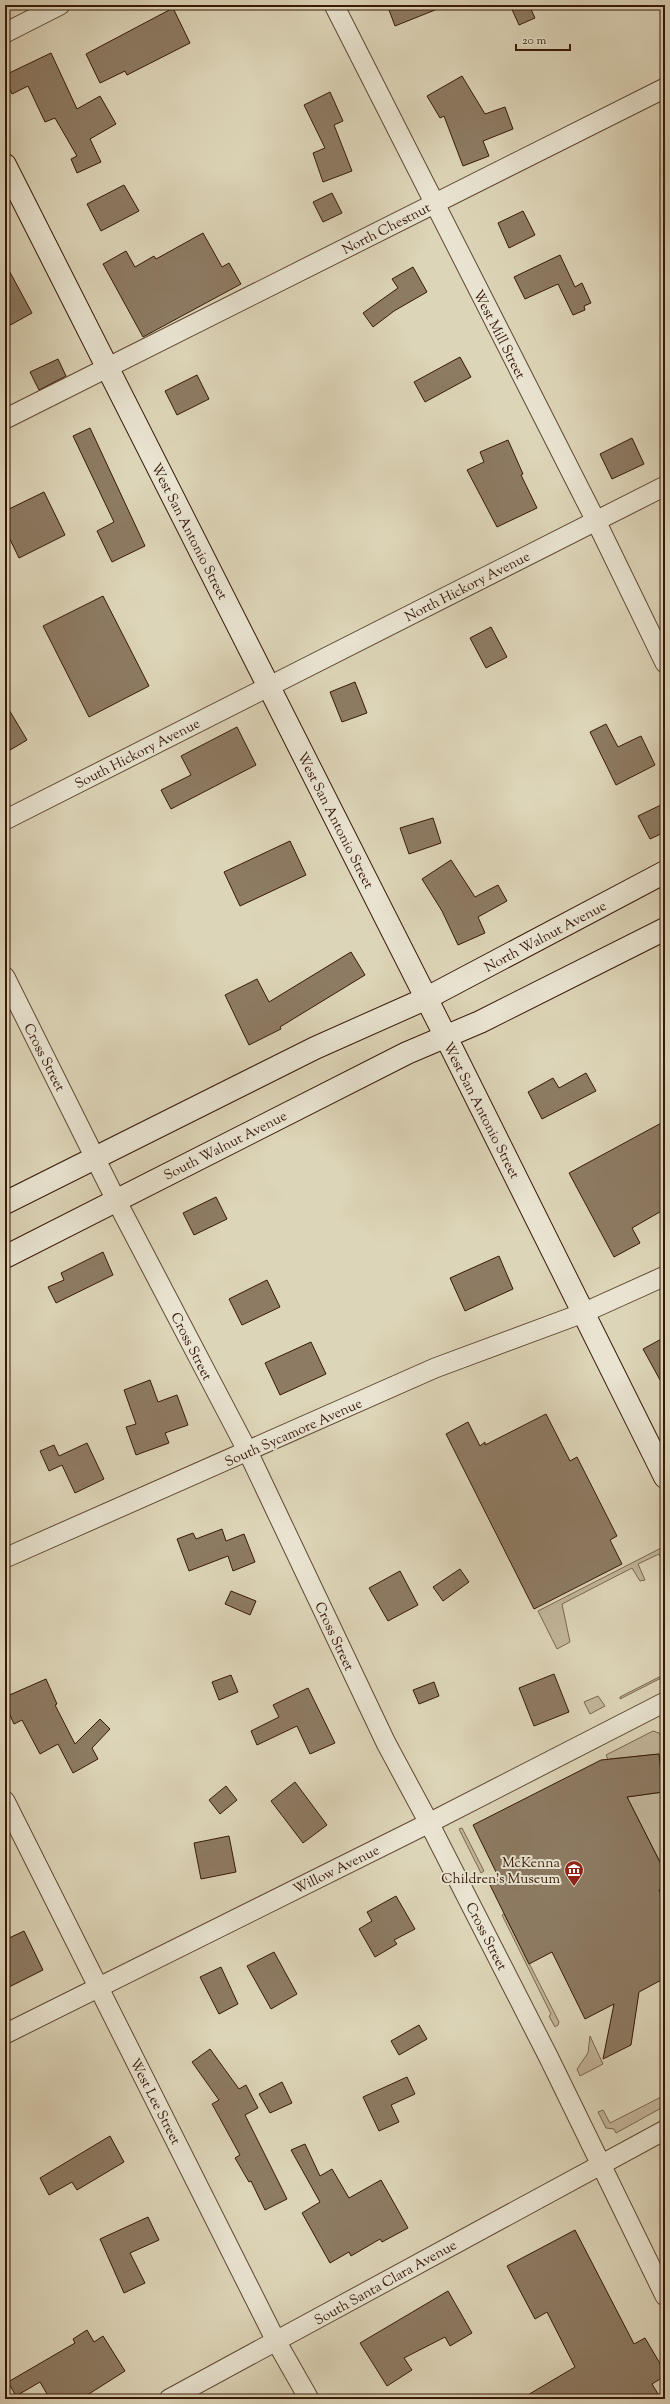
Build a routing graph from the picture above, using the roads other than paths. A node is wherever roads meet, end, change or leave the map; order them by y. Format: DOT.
graph roads {
  1 [pos="60,5"];
  2 [pos="334,5"];
  3 [pos="5,33"];
  4 [pos="665,88"];
  5 [pos="5,165"];
  6 [pos="434,204"];
  7 [pos="106,367"];
  8 [pos="5,419"];
  9 [pos="665,486"];
  10 [pos="596,521"];
  11 [pos="665,663"];
  12 [pos="269,686"];
  13 [pos="5,820"];
  14 [pos="665,872"];
  15 [pos="665,929"];
  16 [pos="5,977"];
  17 [pos="425,999"];
  18 [pos="446,1038"];
  19 [pos="96,1158"];
  20 [pos="116,1200"];
  21 [pos="5,1204"];
  22 [pos="5,1257"];
  23 [pos="665,1276"];
  24 [pos="583,1313"];
  25 [pos="248,1452"];
  26 [pos="665,1477"];
  27 [pos="5,1558"];
  28 [pos="665,1702"];
  29 [pos="5,1801"];
  30 [pos="429,1823"];
  31 [pos="99,1987"];
  32 [pos="5,2034"];
  33 [pos="665,2130"];
  34 [pos="601,2164"];
  35 [pos="665,2296"];
  36 [pos="276,2341"];
  37 [pos="169,2399"];
  38 [pos="309,2399"];
  1 -- 3 [label="street"];
  2 -- 6 [label="street, West Mill Street"];
  4 -- 6 [label="street, North Chestnut"];
  5 -- 7 [label="main road, West San Antonio Street"];
  6 -- 7 [label="street, North Chestnut"];
  6 -- 10 [label="street, West Mill Street"];
  7 -- 8 [label="street, North Chestnut"];
  7 -- 12 [label="main road, West San Antonio Street"];
  9 -- 10 [label="street, North Hickory Avenue"];
  10 -- 11 [label="street, West Mill Street"];
  10 -- 12 [label="street, North Hickory Avenue"];
  12 -- 13 [label="street, South Hickory Avenue"];
  12 -- 17 [label="main road, West San Antonio Street"];
  14 -- 17 [label="main road, North Walnut Avenue"];
  15 -- 18 [label="main road"];
  16 -- 19 [label="street, Cross Street"];
  17 -- 18 [label="main road, West San Antonio Street"];
  17 -- 19 [label="main road"];
  18 -- 20 [label="main road, South Walnut Avenue"];
  18 -- 24 [label="main road, West San Antonio Street"];
  19 -- 20 [label="street, Cross Street"];
  19 -- 21 [label="main road"];
  20 -- 22 [label="main road, South Walnut Avenue"];
  20 -- 25 [label="street, Cross Street"];
  23 -- 24 [label="street, South Sycamore Avenue"];
  24 -- 25 [label="street, South Sycamore Avenue"];
  24 -- 26 [label="main road, West San Antonio Street"];
  25 -- 27 [label="street, South Sycamore Avenue"];
  25 -- 30 [label="street, Cross Street"];
  28 -- 30 [label="street, Willow Avenue"];
  29 -- 31 [label="street, West Lee Street"];
  30 -- 31 [label="street, Willow Avenue"];
  30 -- 34 [label="street, Cross Street"];
  31 -- 32 [label="street, Willow Avenue"];
  31 -- 36 [label="street, West Lee Street"];
  33 -- 34 [label="street, South Santa Clara Avenue"];
  34 -- 35 [label="street, Cross Street"];
  34 -- 36 [label="street, South Santa Clara Avenue"];
  36 -- 37 [label="street, South Santa Clara Avenue"];
  36 -- 38 [label="street, West Lee Street"];
}
